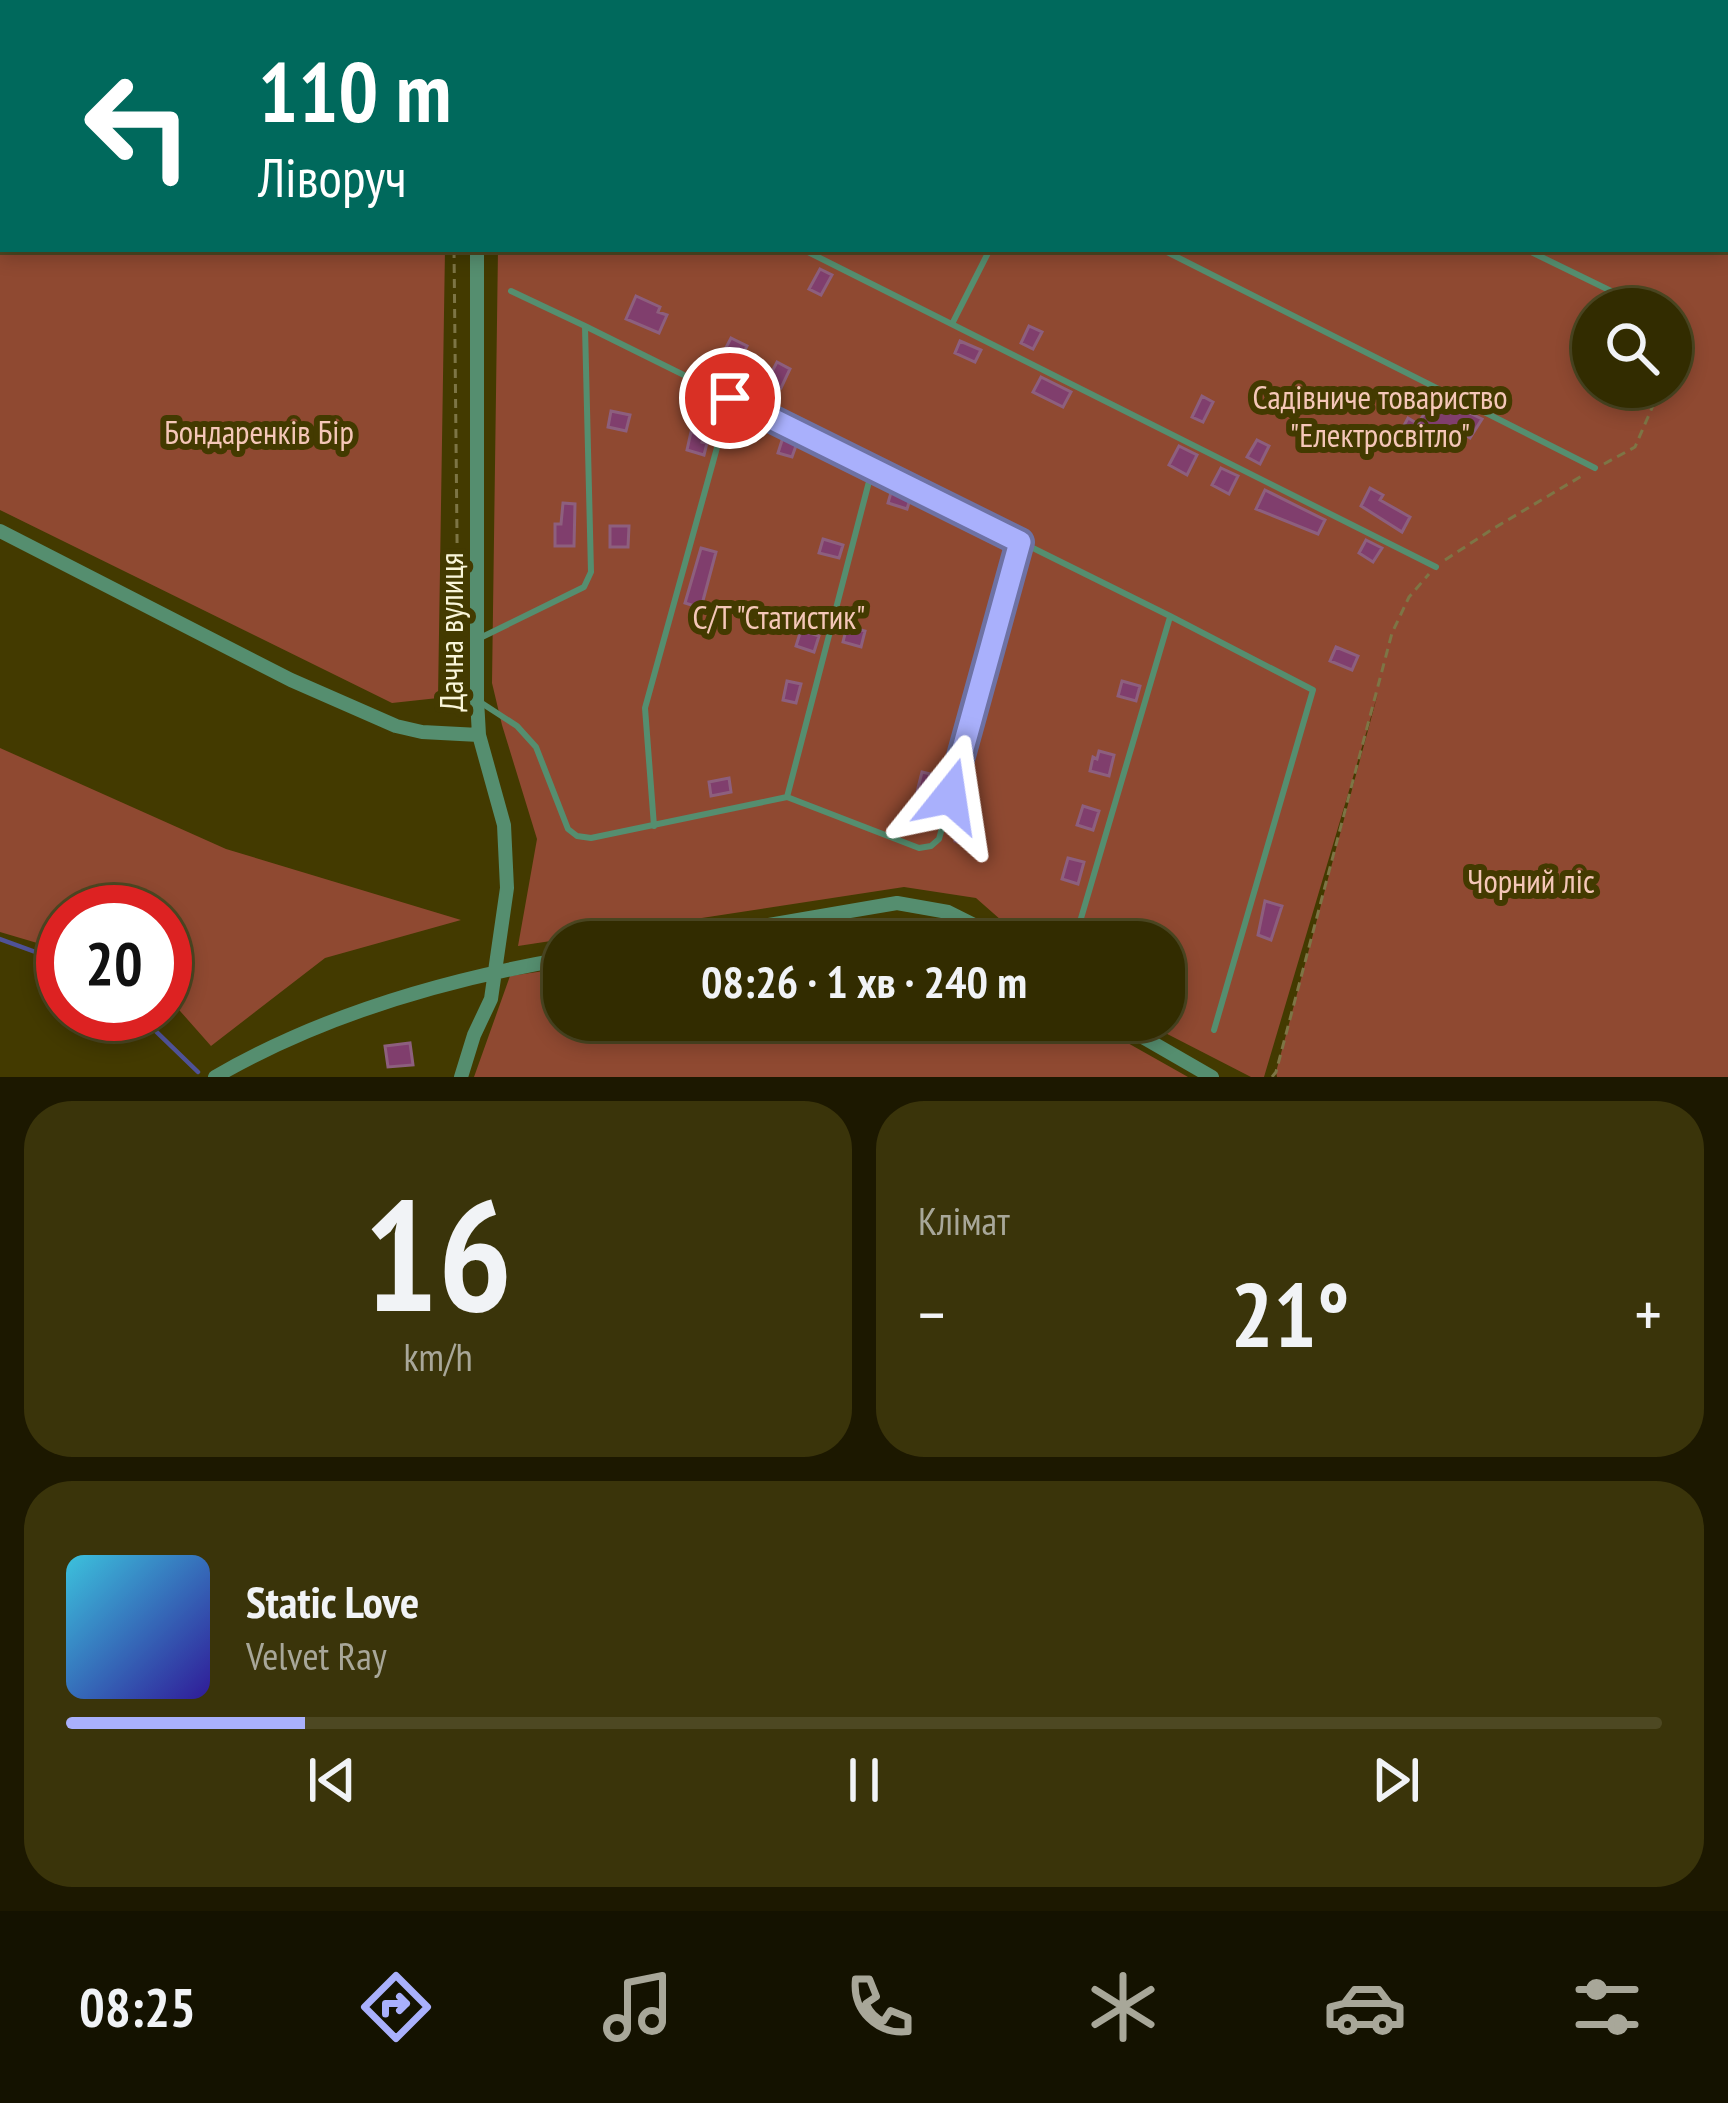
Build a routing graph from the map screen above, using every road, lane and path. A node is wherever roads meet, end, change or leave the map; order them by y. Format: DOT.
graph roads {
  1 [pos="454,252"];
  2 [pos="478,252"];
  3 [pos="808,252"];
  4 [pos="988,252"];
  5 [pos="1167,252"];
  6 [pos="1532,252"];
  7 [pos="1605,288"];
  8 [pos="511,291"];
  9 [pos="952,324"];
  10 [pos="585,326"];
  11 [pos="730,398"];
  12 [pos="1651,408"];
  13 [pos="873,468"];
  14 [pos="1595,468"];
  15 [pos="0,531"];
  16 [pos="1020,542"];
  17 [pos="1436,566"];
  18 [pos="1171,616"];
  19 [pos="477,640"];
  20 [pos="464,654"];
  21 [pos="477,700"];
  22 [pos="479,735"];
  23 [pos="787,797"];
  24 [pos="654,826"];
  25 [pos="791,921"];
  26 [pos="966,921"];
  27 [pos="1080,921"];
  28 [pos="543,963"];
  29 [pos="493,971"];
  30 [pos="1214,1030"];
  31 [pos="1149,1041"];
  32 [pos="215,1077"];
  33 [pos="461,1077"];
  34 [pos="1212,1077"];
  35 [pos="1272,1077"];
  1 -- 20 [label="path"];
  2 -- 19 [label="street, Дачна вулиця"];
  3 -- 9 [label="lane"];
  4 -- 9 [label="lane"];
  5 -- 14 [label="lane"];
  6 -- 7 [label="lane"];
  8 -- 10 [label="lane"];
  9 -- 17 [label="lane"];
  10 -- 11 [label="lane"];
  10 -- 19 [label="lane"];
  11 -- 13 [label="lane"];
  11 -- 24 [label="lane"];
  12 -- 14 [label="path"];
  13 -- 16 [label="lane"];
  13 -- 23 [label="lane"];
  14 -- 17 [label="path"];
  15 -- 22 [label="street"];
  16 -- 18 [label="lane"];
  16 -- 23 [label="lane"];
  17 -- 35 [label="path"];
  18 -- 27 [label="lane"];
  18 -- 30 [label="lane"];
  19 -- 21 [label="street, Дачна вулиця"];
  21 -- 22 [label="street, Дачна вулиця"];
  21 -- 24 [label="lane"];
  22 -- 29 [label="street, Дачна вулиця"];
  23 -- 24 [label="lane"];
  25 -- 26 [label="street"];
  28 -- 29 [label="street"];
  29 -- 32 [label="street"];
  29 -- 33 [label="street, Дачна вулиця"];
  31 -- 34 [label="street"];
}
